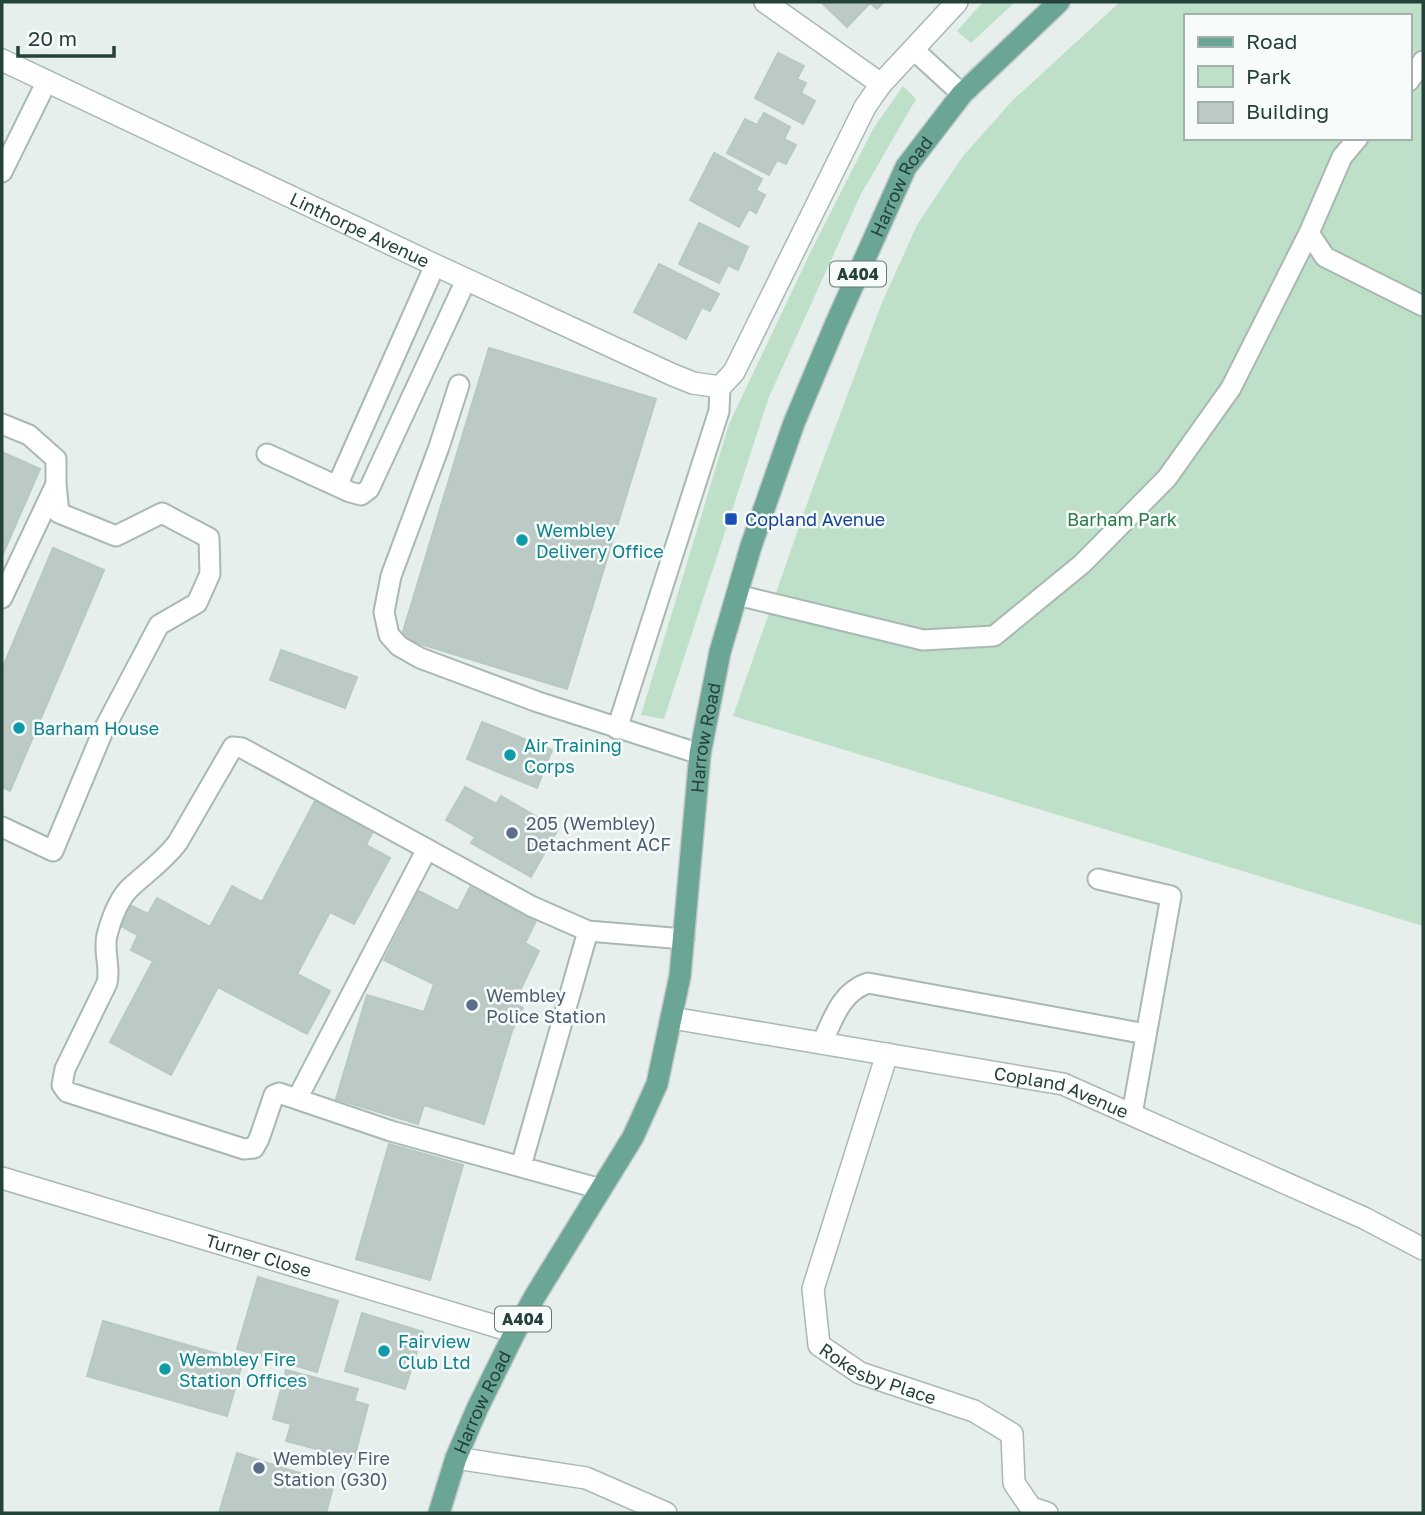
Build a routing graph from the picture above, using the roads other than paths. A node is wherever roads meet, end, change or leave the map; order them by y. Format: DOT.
graph roads {
  1 [pos="765,2"];
  2 [pos="957,2"];
  3 [pos="1059,2"];
  4 [pos="914,50"];
  5 [pos="2,60"];
  6 [pos="1423,61"];
  7 [pos="1411,78"];
  8 [pos="47,81"];
  9 [pos="881,84"];
  10 [pos="962,94"];
  11 [pos="1357,140"];
  12 [pos="2,172"];
  13 [pos="1309,233"];
  14 [pos="435,265"];
  15 [pos="466,280"];
  16 [pos="1423,306"];
  17 [pos="460,385"];
  18 [pos="720,387"];
  19 [pos="2,424"];
  20 [pos="267,454"];
  21 [pos="56,484"];
  22 [pos="337,486"];
  23 [pos="737,595"];
  24 [pos="2,598"];
  25 [pos="617,729"];
  26 [pos="701,754"];
  27 [pos="2,827"];
  28 [pos="426,849"];
  29 [pos="1098,879"];
  30 [pos="588,931"];
  31 [pos="684,939"];
  32 [pos="672,1018"];
  33 [pos="1146,1034"];
  34 [pos="822,1043"];
  35 [pos="887,1054"];
  36 [pos="297,1099"];
  37 [pos="1132,1114"];
  38 [pos="521,1166"];
  39 [pos="2,1178"];
  40 [pos="601,1189"];
  41 [pos="1423,1249"];
  42 [pos="515,1332"];
  43 [pos="456,1458"];
  44 [pos="439,1513"];
  45 [pos="666,1513"];
  46 [pos="1047,1513"];
  1 -- 9 [label="street"];
  2 -- 4 [label="street"];
  3 -- 10 [label="main road, Harrow Road / A404"];
  4 -- 9 [label="street"];
  4 -- 10 [label="lane"];
  5 -- 8 [label="street, Linthorpe Avenue"];
  6 -- 7 [label="lane"];
  8 -- 12 [label="lane"];
  8 -- 14 [label="street, Linthorpe Avenue"];
  9 -- 18 [label="street"];
  10 -- 23 [label="main road, Harrow Road / A404"];
  11 -- 13 [label="lane"];
  13 -- 16 [label="lane"];
  13 -- 23 [label="lane"];
  14 -- 15 [label="street, Linthorpe Avenue"];
  14 -- 22 [label="lane"];
  15 -- 18 [label="street, Linthorpe Avenue"];
  15 -- 22 [label="lane"];
  17 -- 25 [label="lane"];
  18 -- 25 [label="lane"];
  19 -- 21 [label="lane"];
  20 -- 22 [label="lane"];
  21 -- 24 [label="lane"];
  21 -- 27 [label="lane"];
  23 -- 26 [label="main road, Harrow Road / A404"];
  25 -- 26 [label="lane"];
  26 -- 31 [label="main road, Harrow Road / A404"];
  28 -- 30 [label="lane"];
  28 -- 36 [label="lane"];
  28 -- 36 [label="lane"];
  29 -- 33 [label="lane"];
  30 -- 31 [label="lane"];
  30 -- 38 [label="lane"];
  31 -- 32 [label="main road, Harrow Road / A404"];
  32 -- 34 [label="street, Copland Avenue"];
  32 -- 40 [label="main road, Harrow Road / A404"];
  33 -- 34 [label="lane"];
  33 -- 37 [label="lane"];
  34 -- 35 [label="street, Copland Avenue"];
  35 -- 37 [label="street, Copland Avenue"];
  35 -- 46 [label="street, Rokesby Place"];
  36 -- 38 [label="lane"];
  37 -- 41 [label="street, Copland Avenue"];
  38 -- 40 [label="lane"];
  39 -- 42 [label="street, Turner Close"];
  40 -- 42 [label="main road, Harrow Road / A404"];
  42 -- 43 [label="main road, Harrow Road / A404"];
  43 -- 44 [label="main road, Harrow Road / A404"];
  43 -- 45 [label="street"];
}
